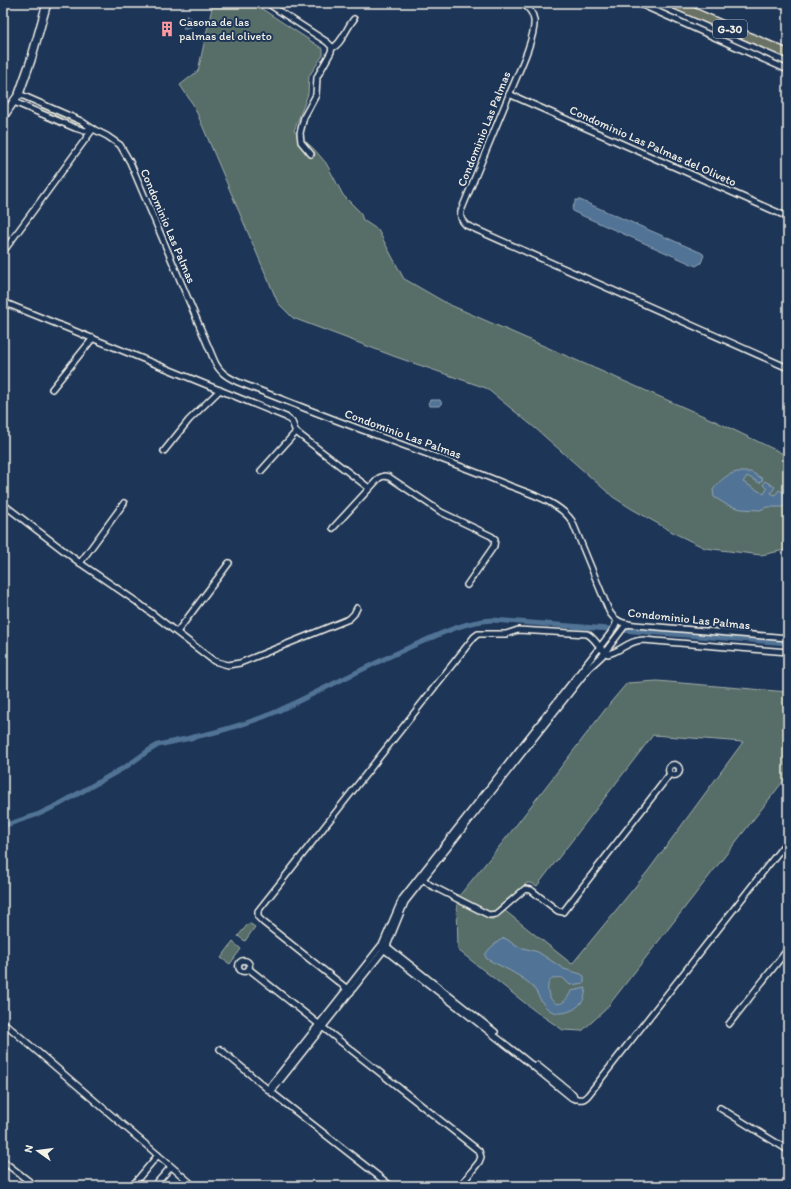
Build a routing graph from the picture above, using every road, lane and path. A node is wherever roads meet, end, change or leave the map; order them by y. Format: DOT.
graph roads {
  1 [pos="47,3"];
  2 [pos="267,3"];
  3 [pos="523,3"];
  4 [pos="638,3"];
  5 [pos="672,3"];
  6 [pos="354,19"];
  7 [pos="332,48"];
  8 [pos="788,54"];
  9 [pos="788,70"];
  10 [pos="19,94"];
  11 [pos="509,94"];
  12 [pos="14,102"];
  13 [pos="3,116"];
  14 [pos="93,129"];
  15 [pos="312,154"];
  16 [pos="788,217"];
  17 [pos="3,252"];
  18 [pos="3,303"];
  19 [pos="93,338"];
  20 [pos="788,368"];
  21 [pos="52,389"];
  22 [pos="220,390"];
  23 [pos="296,432"];
  24 [pos="164,451"];
  25 [pos="261,472"];
  26 [pos="370,488"];
  27 [pos="124,503"];
  28 [pos="3,504"];
  29 [pos="333,528"];
  30 [pos="80,563"];
  31 [pos="229,564"];
  32 [pos="467,585"];
  33 [pos="357,608"];
  34 [pos="617,620"];
  35 [pos="628,624"];
  36 [pos="177,632"];
  37 [pos="788,638"];
  38 [pos="600,646"];
  39 [pos="604,652"];
  40 [pos="788,652"];
  41 [pos="670,774"];
  42 [pos="788,840"];
  43 [pos="422,878"];
  44 [pos="384,947"];
  45 [pos="788,949"];
  46 [pos="249,969"];
  47 [pos="349,991"];
  48 [pos="3,1022"];
  49 [pos="729,1024"];
  50 [pos="321,1027"];
  51 [pos="220,1049"];
  52 [pos="270,1090"];
  53 [pos="720,1108"];
  54 [pos="788,1150"];
  55 [pos="158,1155"];
  56 [pos="3,1161"];
  57 [pos="171,1167"];
  58 [pos="35,1186"];
  59 [pos="132,1186"];
  60 [pos="154,1186"];
  61 [pos="194,1186"];
  62 [pos="391,1186"];
  63 [pos="460,1186"];
  1 -- 10 [label="main road"];
  2 -- 7 [label="street"];
  3 -- 11 [label="street, Condominio Las Palmas"];
  4 -- 9 [label="street"];
  5 -- 8 [label="main road, G-30"];
  6 -- 7 [label="street"];
  7 -- 15 [label="street"];
  10 -- 12 [label="main road"];
  10 -- 14 [label="street, Condominio Las Palmas"];
  11 -- 16 [label="street, Condominio Las Palmas del Oliveto"];
  11 -- 20 [label="street, Condominio Las Palmas"];
  12 -- 13 [label="main road"];
  12 -- 14 [label="street, Condominio Las Palmas"];
  14 -- 17 [label="street"];
  14 -- 34 [label="street, Condominio Las Palmas"];
  18 -- 19 [label="street"];
  19 -- 21 [label="street"];
  19 -- 22 [label="street"];
  22 -- 23 [label="street"];
  22 -- 24 [label="street"];
  23 -- 25 [label="street"];
  23 -- 26 [label="street"];
  26 -- 29 [label="street"];
  26 -- 32 [label="street"];
  27 -- 30 [label="street"];
  28 -- 30 [label="street"];
  30 -- 36 [label="street"];
  31 -- 36 [label="street"];
  33 -- 36 [label="street"];
  34 -- 35 [label="street, Condominio Las Palmas"];
  34 -- 38 [label="street"];
  35 -- 37 [label="street, Condominio Las Palmas"];
  35 -- 39 [label="street"];
  38 -- 39 [label="street"];
  38 -- 43 [label="street"];
  38 -- 47 [label="street"];
  39 -- 40 [label="street"];
  39 -- 43 [label="street"];
  41 -- 43 [label="street"];
  42 -- 44 [label="street"];
  43 -- 44 [label="street"];
  44 -- 47 [label="street"];
  45 -- 49 [label="street"];
  46 -- 50 [label="street"];
  47 -- 50 [label="street"];
  48 -- 55 [label="street"];
  50 -- 52 [label="street"];
  50 -- 63 [label="street"];
  51 -- 52 [label="street"];
  52 -- 62 [label="street"];
  53 -- 54 [label="street"];
  55 -- 57 [label="street"];
  55 -- 59 [label="street"];
  56 -- 58 [label="street"];
  57 -- 60 [label="street"];
  57 -- 61 [label="street"];
}
